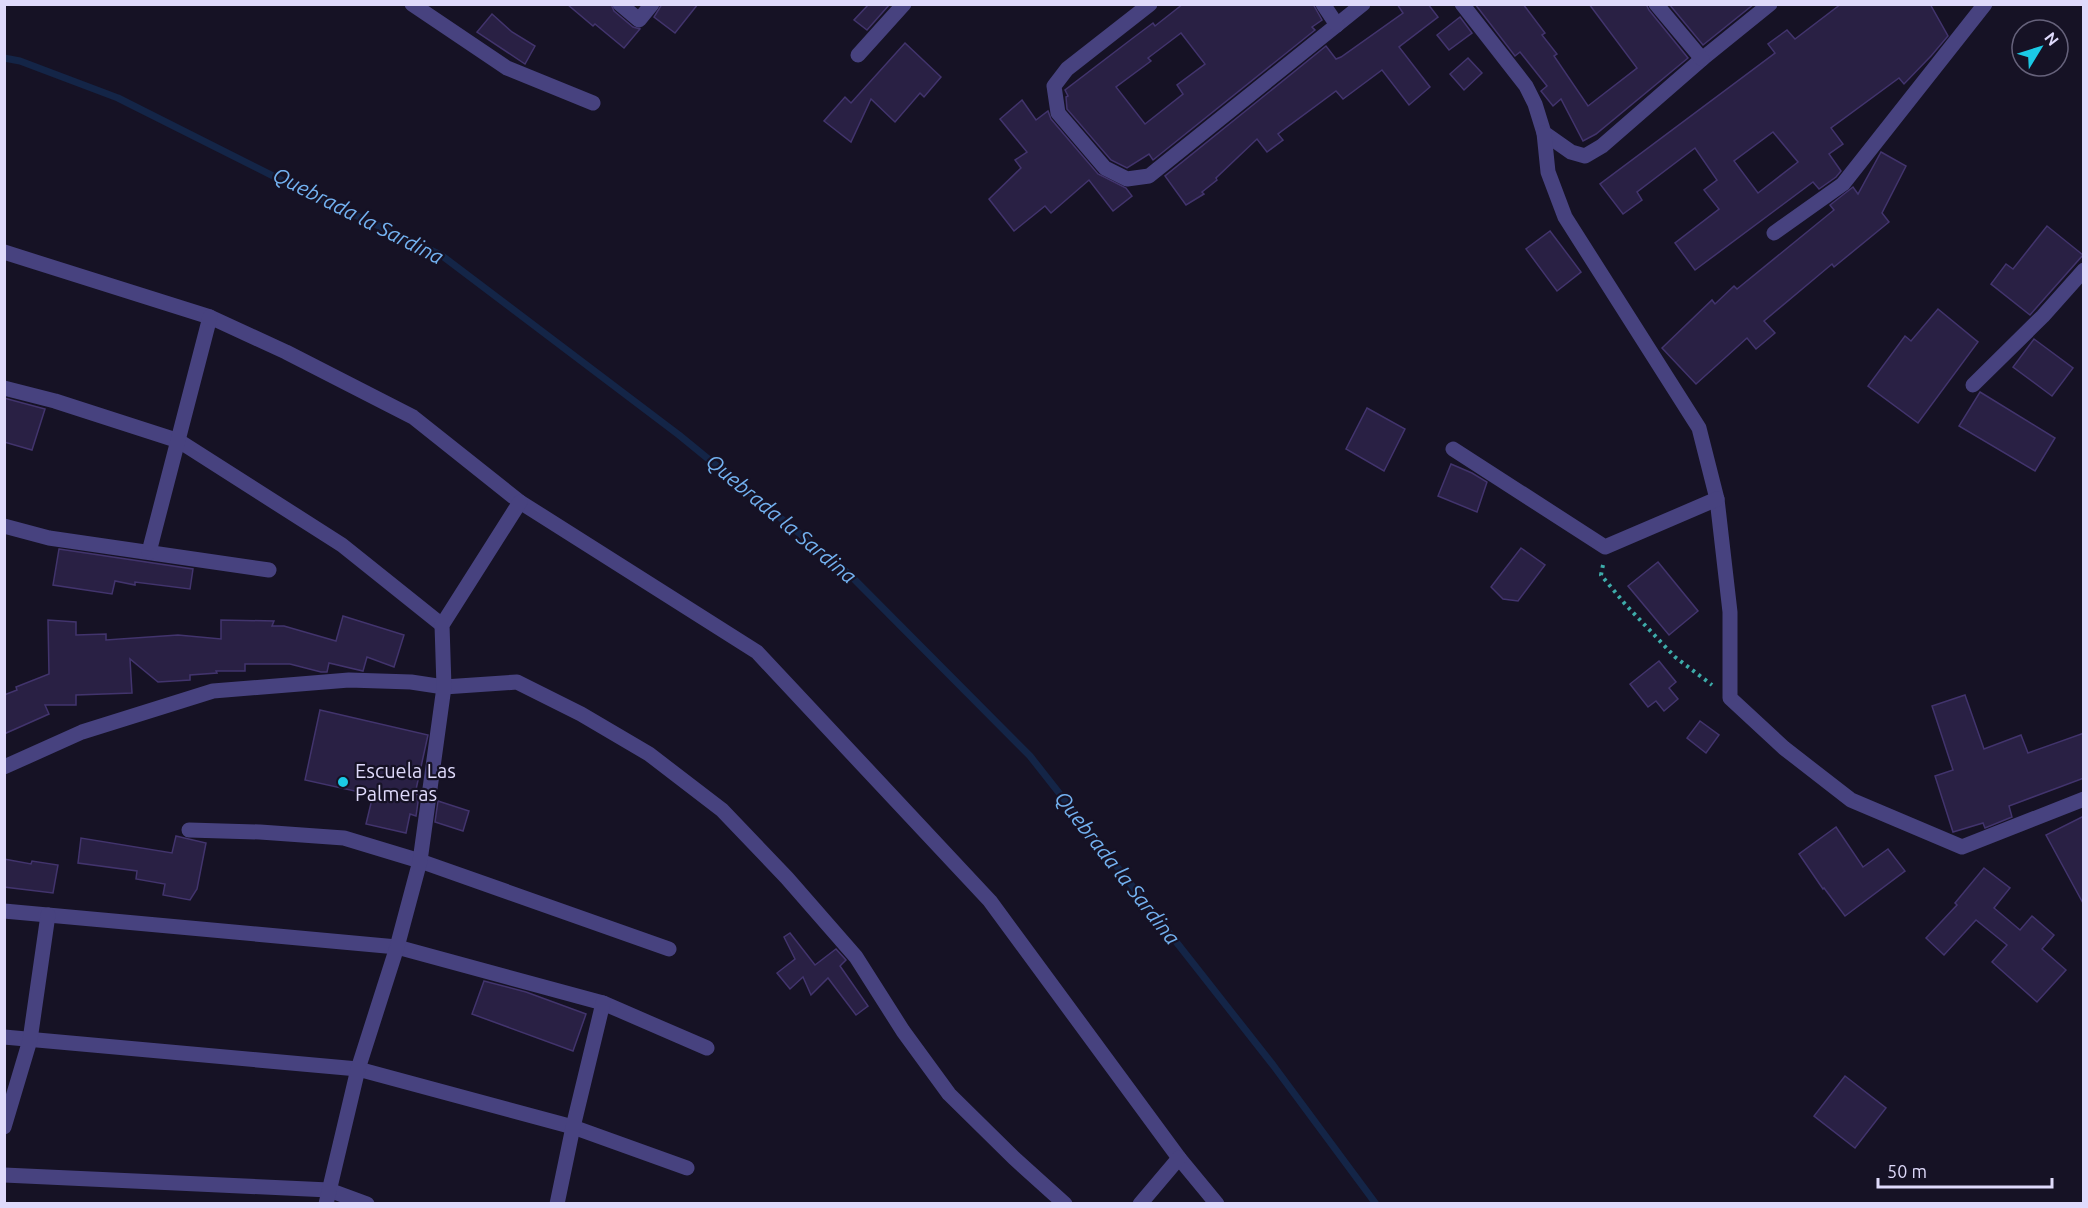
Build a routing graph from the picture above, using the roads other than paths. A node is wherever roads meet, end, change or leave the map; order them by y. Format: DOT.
graph roads {
  1 [pos="412,4"];
  2 [pos="620,4"];
  3 [pos="652,4"];
  4 [pos="904,4"];
  5 [pos="1150,4"];
  6 [pos="1323,4"];
  7 [pos="1363,4"];
  8 [pos="1462,4"];
  9 [pos="1656,4"];
  10 [pos="1770,4"];
  11 [pos="1985,4"];
  12 [pos="1337,25"];
  13 [pos="858,55"];
  14 [pos="1702,59"];
  15 [pos="593,103"];
  16 [pos="1544,133"];
  17 [pos="1774,233"];
  18 [pos="4,252"];
  19 [pos="2084,270"];
  20 [pos="210,317"];
  21 [pos="1972,385"];
  22 [pos="4,388"];
  23 [pos="179,441"];
  24 [pos="1453,449"];
  25 [pos="1717,499"];
  26 [pos="520,502"];
  27 [pos="4,526"];
  28 [pos="149,552"];
  29 [pos="269,570"];
  30 [pos="442,625"];
  31 [pos="444,687"];
  32 [pos="4,767"];
  33 [pos="2084,799"];
  34 [pos="189,830"];
  35 [pos="420,861"];
  36 [pos="4,910"];
  37 [pos="48,915"];
  38 [pos="397,947"];
  39 [pos="669,949"];
  40 [pos="603,1003"];
  41 [pos="4,1037"];
  42 [pos="30,1040"];
  43 [pos="707,1048"];
  44 [pos="358,1069"];
  45 [pos="4,1126"];
  46 [pos="573,1127"];
  47 [pos="1179,1158"];
  48 [pos="687,1168"];
  49 [pos="4,1175"];
  50 [pos="328,1197"];
  51 [pos="367,1203"];
  52 [pos="557,1203"];
  53 [pos="1065,1203"];
  54 [pos="1140,1203"];
  55 [pos="1217,1203"];
  1 -- 15 [label="street"];
  2 -- 3 [label="street"];
  4 -- 13 [label="street"];
  5 -- 12 [label="street"];
  6 -- 12 [label="street"];
  7 -- 12 [label="street"];
  8 -- 16 [label="street"];
  9 -- 14 [label="street"];
  10 -- 14 [label="street"];
  11 -- 17 [label="street"];
  14 -- 16 [label="street"];
  16 -- 25 [label="street"];
  18 -- 20 [label="street"];
  19 -- 21 [label="street"];
  20 -- 23 [label="street"];
  20 -- 26 [label="street"];
  22 -- 23 [label="street"];
  23 -- 28 [label="street"];
  23 -- 30 [label="street"];
  24 -- 25 [label="street"];
  25 -- 33 [label="street"];
  26 -- 30 [label="street"];
  26 -- 47 [label="street"];
  27 -- 28 [label="street"];
  28 -- 29 [label="street"];
  30 -- 31 [label="street"];
  31 -- 32 [label="street"];
  31 -- 35 [label="street"];
  31 -- 53 [label="street"];
  34 -- 35 [label="street"];
  35 -- 38 [label="street"];
  35 -- 39 [label="street"];
  36 -- 37 [label="street"];
  37 -- 38 [label="street"];
  37 -- 42 [label="street"];
  38 -- 40 [label="street"];
  38 -- 44 [label="street"];
  40 -- 43 [label="street"];
  40 -- 46 [label="street"];
  41 -- 42 [label="street"];
  42 -- 44 [label="street"];
  42 -- 45 [label="street"];
  44 -- 46 [label="street"];
  44 -- 50 [label="street"];
  46 -- 48 [label="street"];
  46 -- 52 [label="street"];
  47 -- 54 [label="street"];
  47 -- 55 [label="street"];
  49 -- 50 [label="street"];
  50 -- 51 [label="street"];
}
